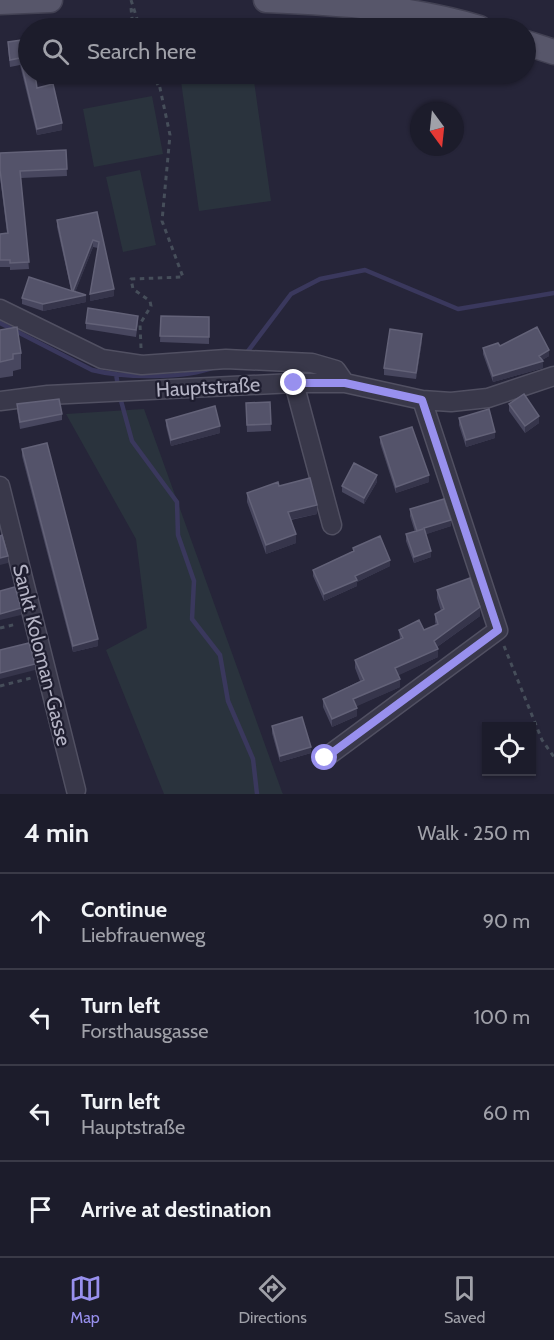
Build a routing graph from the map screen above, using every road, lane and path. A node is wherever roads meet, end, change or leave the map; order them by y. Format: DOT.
graph roads {
  1 [pos="50,0"];
  2 [pos="131,0"];
  3 [pos="266,0"];
  4 [pos="0,2"];
  5 [pos="133,18"];
  6 [pos="137,18"];
  7 [pos="433,18"];
  8 [pos="536,46"];
  9 [pos="554,52"];
  10 [pos="157,84"];
  11 [pos="159,84"];
  12 [pos="160,90"];
  13 [pos="0,309"];
  14 [pos="142,364"];
  15 [pos="554,376"];
  16 [pos="294,383"];
  17 [pos="345,383"];
  18 [pos="422,400"];
  19 [pos="0,401"];
  20 [pos="0,486"];
  21 [pos="332,525"];
  22 [pos="498,630"];
  23 [pos="47,674"];
  24 [pos="0,686"];
  25 [pos="554,757"];
  26 [pos="325,758"];
  27 [pos="76,790"];
  1 -- 4 [label="main road"];
  2 -- 5 [label="path"];
  2 -- 6 [label="path"];
  3 -- 7 [label="main road"];
  8 -- 9 [label="main road"];
  10 -- 12 [label="path"];
  11 -- 14 [label="path"];
  13 -- 14 [label="street"];
  14 -- 17 [label="street"];
  15 -- 18 [label="street, Hauptstraße"];
  16 -- 17 [label="street, Hauptstraße"];
  16 -- 19 [label="street, Hauptstraße"];
  16 -- 21 [label="street"];
  17 -- 18 [label="street, Hauptstraße"];
  18 -- 22 [label="street"];
  20 -- 23 [label="street, Sankt Koloman-Gasse"];
  22 -- 25 [label="path"];
  22 -- 26 [label="street"];
  23 -- 24 [label="path"];
  23 -- 27 [label="street, Sankt Koloman-Gasse"];
}
